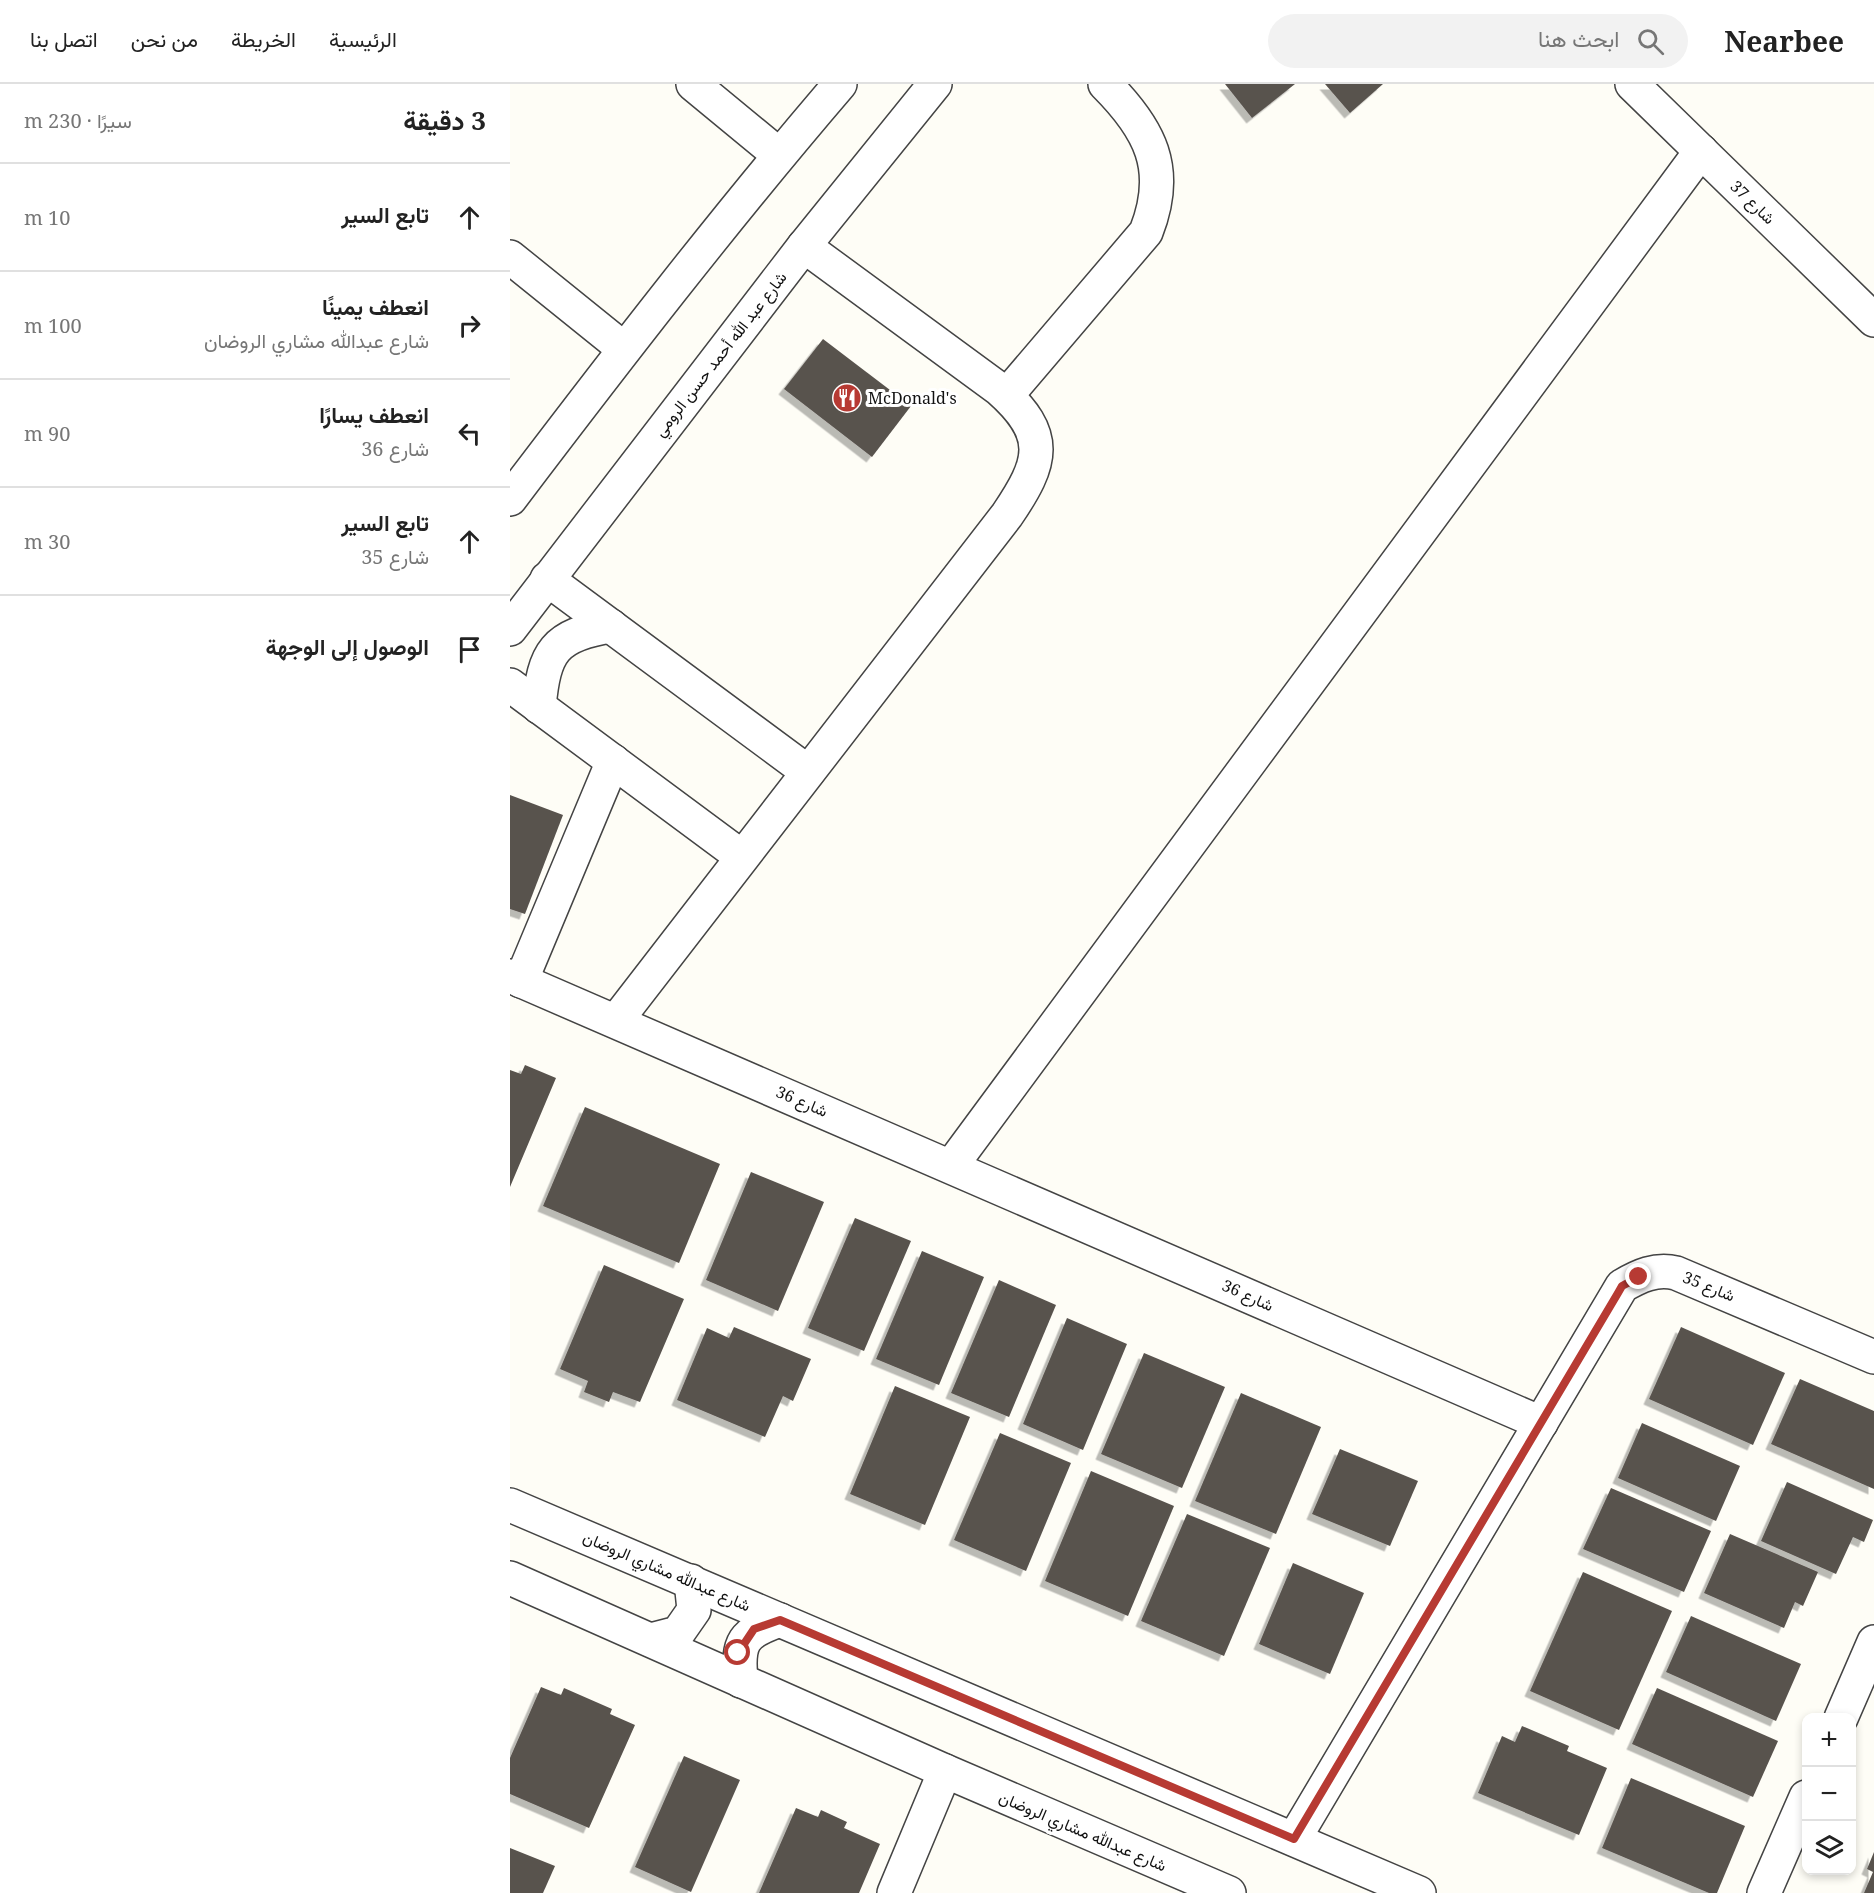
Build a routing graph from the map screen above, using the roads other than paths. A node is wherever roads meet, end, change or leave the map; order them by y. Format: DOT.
graph roads {
  1 [pos="693,84"];
  2 [pos="840,84"];
  3 [pos="935,84"];
  4 [pos="1105,84"];
  5 [pos="1632,84"];
  6 [pos="1701,151"];
  7 [pos="779,155"];
  8 [pos="804,246"];
  9 [pos="510,257"];
  10 [pos="1874,320"];
  11 [pos="624,349"];
  12 [pos="1006,395"];
  13 [pos="510,500"];
  14 [pos="547,579"];
  15 [pos="611,626"];
  16 [pos="510,628"];
  17 [pos="510,685"];
  18 [pos="539,706"];
  19 [pos="613,761"];
  20 [pos="808,772"];
  21 [pos="742,857"];
  22 [pos="516,978"];
  23 [pos="616,1021"];
  24 [pos="952,1166"];
  25 [pos="1874,1357"];
  26 [pos="1541,1423"];
  27 [pos="510,1505"];
  28 [pos="510,1578"];
  29 [pos="691,1581"];
  30 [pos="780,1620"];
  31 [pos="651,1640"];
  32 [pos="1874,1642"];
  33 [pos="741,1681"];
  34 [pos="1843,1713"];
  35 [pos="945,1771"];
  36 [pos="1802,1806"];
  37 [pos="1294,1839"];
  38 [pos="894,1893"];
  39 [pos="1229,1893"];
  40 [pos="1419,1893"];
  41 [pos="1764,1893"];
  1 -- 7 [label="street"];
  2 -- 7 [label="street"];
  3 -- 8 [label="street, شارع عبد الله أحمد حسن الرومي"];
  4 -- 12 [label="street"];
  5 -- 6 [label="street, شارع 37"];
  6 -- 10 [label="street, شارع 37"];
  6 -- 24 [label="street"];
  7 -- 11 [label="street"];
  8 -- 12 [label="street"];
  8 -- 14 [label="street, شارع عبد الله أحمد حسن الرومي"];
  9 -- 11 [label="street"];
  11 -- 13 [label="street"];
  12 -- 20 [label="street"];
  14 -- 15 [label="street"];
  14 -- 16 [label="street, شارع عبد الله أحمد حسن الرومي"];
  15 -- 18 [label="street"];
  15 -- 20 [label="street"];
  17 -- 18 [label="street"];
  18 -- 19 [label="street"];
  19 -- 21 [label="street"];
  19 -- 22 [label="street"];
  20 -- 21 [label="street"];
  21 -- 23 [label="street"];
  22 -- 23 [label="street, شارع 36"];
  23 -- 24 [label="street, شارع 36"];
  24 -- 26 [label="street, شارع 36"];
  25 -- 26 [label="street, شارع 35"];
  26 -- 37 [label="street"];
  27 -- 29 [label="street, شارع عبدالله مشاري الروضان"];
  28 -- 31 [label="street, شارع عبدالله مشاري الروضان"];
  29 -- 30 [label="street, شارع عبدالله مشاري الروضان"];
  29 -- 31 [label="street"];
  30 -- 33 [label="street"];
  30 -- 37 [label="street, شارع عبدالله مشاري الروضان"];
  31 -- 33 [label="street, شارع عبدالله مشاري الروضان"];
  32 -- 34 [label="street"];
  33 -- 35 [label="street, شارع عبدالله مشاري الروضان"];
  35 -- 38 [label="street"];
  35 -- 39 [label="street, شارع عبدالله مشاري الروضان"];
  36 -- 41 [label="street"];
  37 -- 40 [label="street, شارع عبدالله مشاري الروضان"];
}
